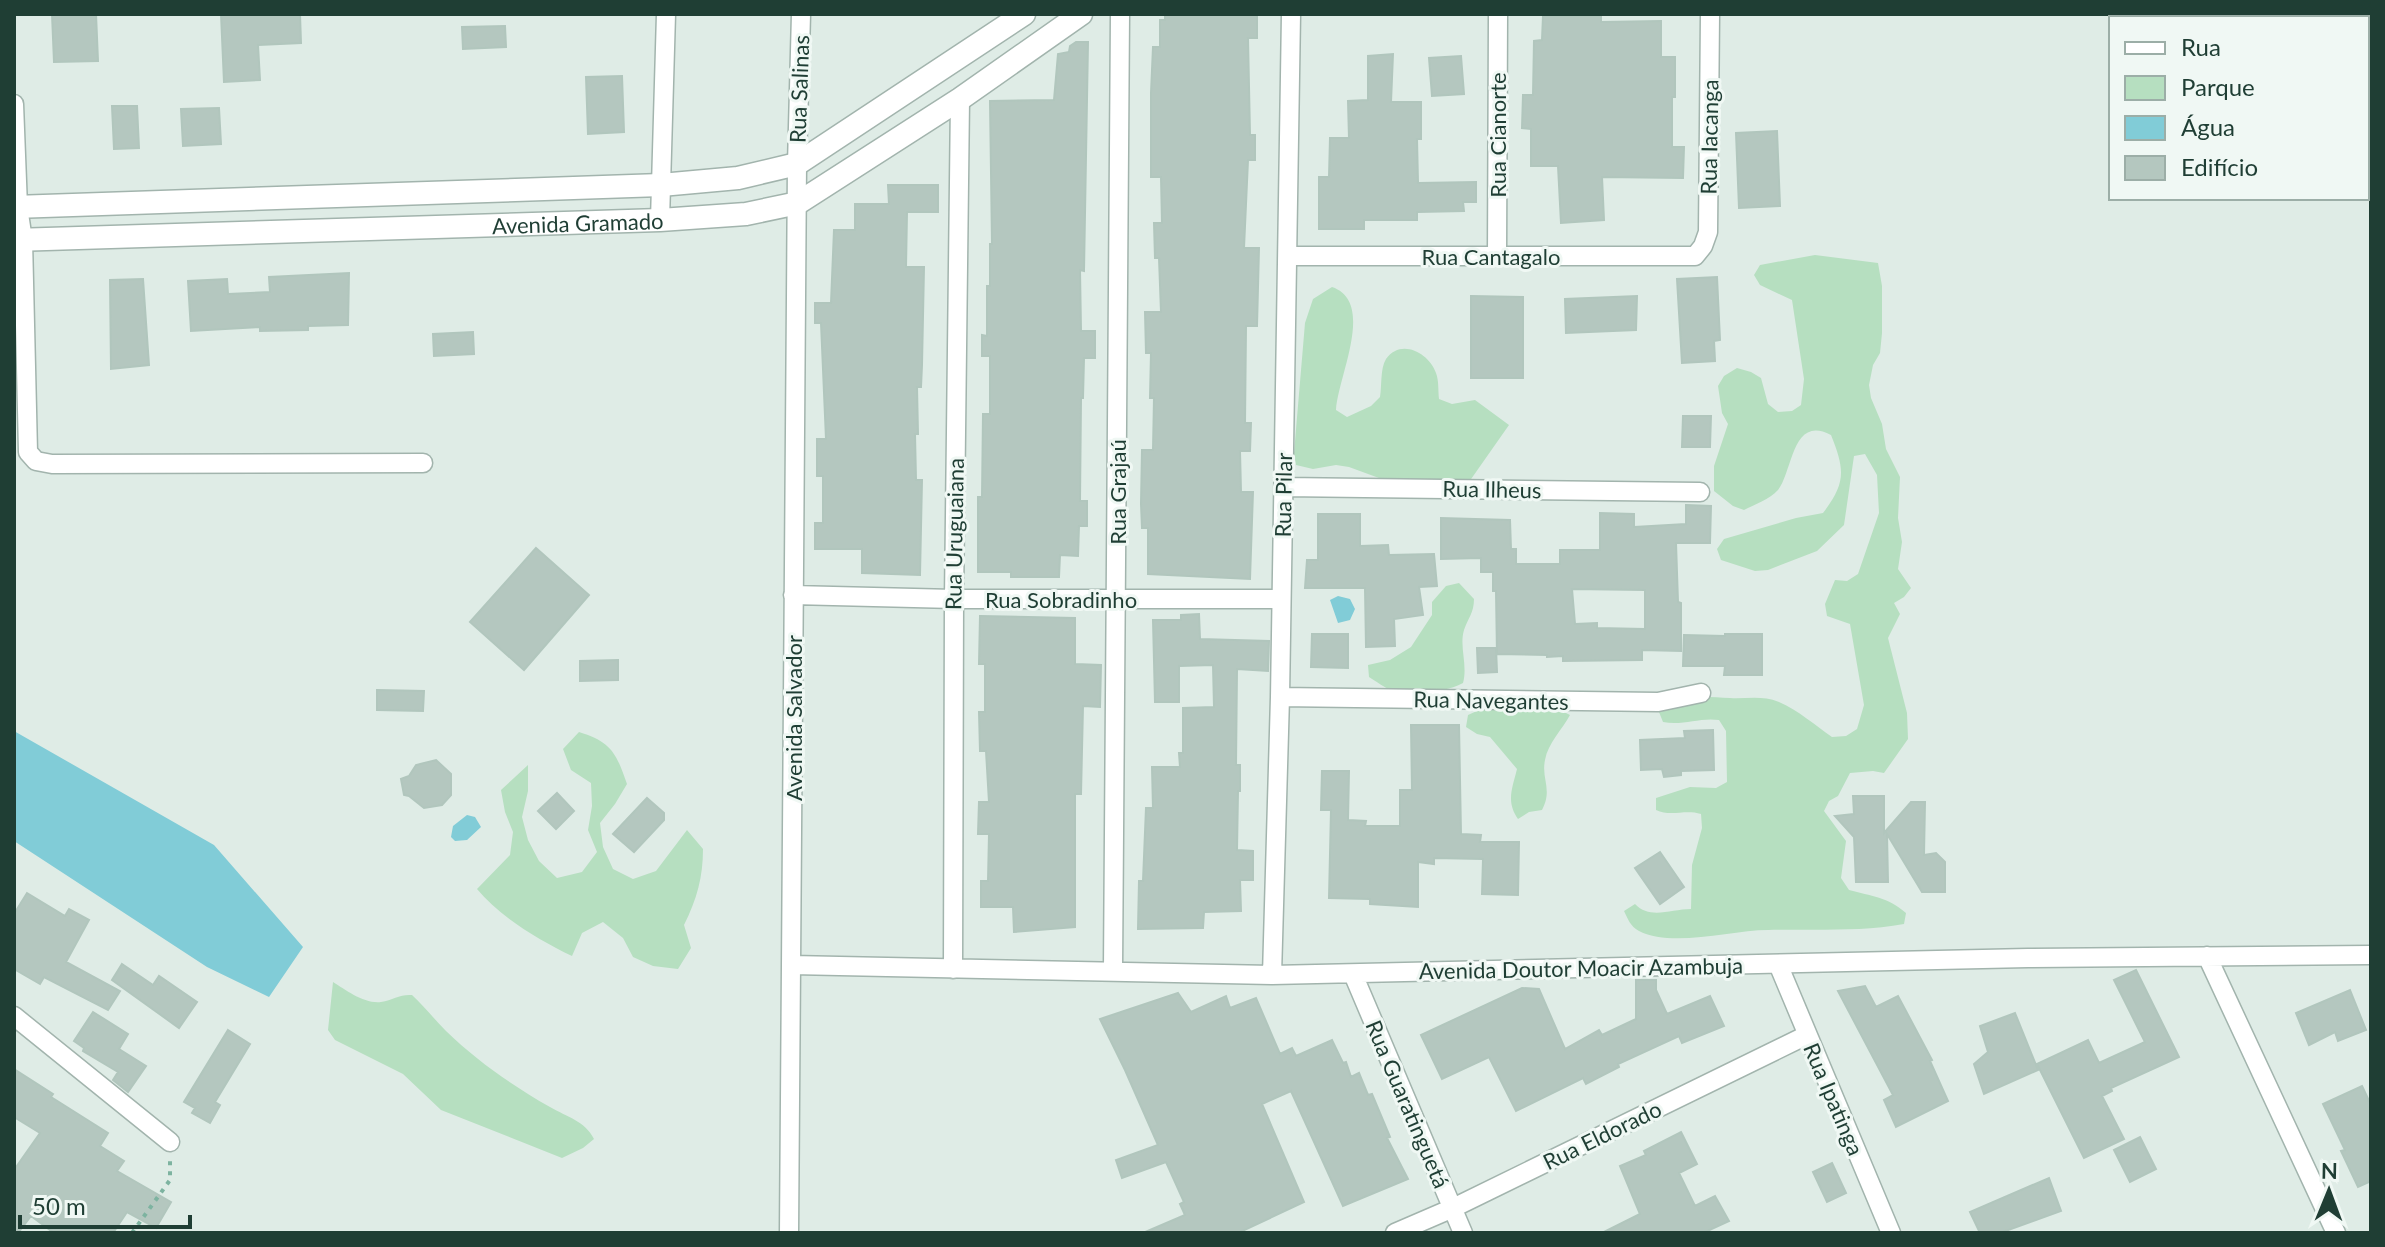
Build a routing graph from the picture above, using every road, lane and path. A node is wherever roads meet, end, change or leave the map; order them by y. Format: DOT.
graph roads {
  1 [pos="666,14"];
  2 [pos="801,14"];
  3 [pos="1024,14"];
  4 [pos="1081,14"];
  5 [pos="1120,14"];
  6 [pos="1291,14"];
  7 [pos="1498,14"];
  8 [pos="1710,14"];
  9 [pos="960,99"];
  10 [pos="14,104"];
  11 [pos="797,164"];
  12 [pos="661,185"];
  13 [pos="798,203"];
  14 [pos="16,207"];
  15 [pos="660,220"];
  16 [pos="18,240"];
  17 [pos="1288,256"];
  18 [pos="1497,256"];
  19 [pos="1695,256"];
  20 [pos="423,463"];
  21 [pos="1284,487"];
  22 [pos="1700,492"];
  23 [pos="793,595"];
  24 [pos="954,599"];
  25 [pos="1281,599"];
  26 [pos="1116,600"];
  27 [pos="1701,693"];
  28 [pos="1280,697"];
  29 [pos="2371,955"];
  30 [pos="2207,956"];
  31 [pos="1778,964"];
  32 [pos="792,965"];
  33 [pos="953,969"];
  34 [pos="1113,970"];
  35 [pos="1353,974"];
  36 [pos="1272,975"];
  37 [pos="14,1016"];
  38 [pos="1807,1035"];
  39 [pos="170,1142"];
  40 [pos="1453,1208"];
  41 [pos="132,1233"];
  42 [pos="789,1233"];
  43 [pos="1395,1233"];
  44 [pos="1463,1233"];
  45 [pos="1891,1233"];
  46 [pos="2336,1233"];
  1 -- 12 [label="street"];
  2 -- 11 [label="street, Rua Salinas"];
  3 -- 11 [label="street, Avenida Gramado"];
  4 -- 9 [label="street, Avenida Gramado"];
  5 -- 26 [label="street, Rua Grajaú"];
  6 -- 17 [label="street, Rua Pilar"];
  7 -- 18 [label="street, Rua Cianorte"];
  8 -- 19 [label="street, Rua Iacanga"];
  9 -- 13 [label="street, Avenida Gramado"];
  9 -- 24 [label="street, Rua Uruguaiana"];
  10 -- 14 [label="street"];
  11 -- 12 [label="street, Avenida Gramado"];
  11 -- 13 [label="street, Rua Salinas"];
  12 -- 14 [label="street, Avenida Gramado"];
  12 -- 15 [label="street"];
  13 -- 15 [label="street, Avenida Gramado"];
  13 -- 23 [label="street, Avenida Salvador"];
  14 -- 16 [label="street"];
  15 -- 16 [label="street, Avenida Gramado"];
  16 -- 20 [label="street"];
  17 -- 18 [label="street, Rua Cantagalo"];
  17 -- 21 [label="street, Rua Pilar"];
  18 -- 19 [label="street, Rua Cantagalo"];
  21 -- 22 [label="street, Rua Ilheus"];
  21 -- 25 [label="street, Rua Pilar"];
  23 -- 24 [label="street, Rua Sobradinho"];
  23 -- 32 [label="street, Avenida Salvador"];
  24 -- 26 [label="street, Rua Sobradinho"];
  24 -- 33 [label="street, Rua Uruguaiana"];
  25 -- 26 [label="street, Rua Sobradinho"];
  25 -- 28 [label="street, Rua Pilar"];
  26 -- 34 [label="street, Rua Grajaú"];
  27 -- 28 [label="street, Rua Navegantes"];
  28 -- 36 [label="street, Rua Pilar"];
  29 -- 30 [label="street, Avenida Doutor Moacir Azambuja"];
  30 -- 31 [label="street, Avenida Doutor Moacir Azambuja"];
  30 -- 46 [label="street"];
  31 -- 35 [label="street, Avenida Doutor Moacir Azambuja"];
  31 -- 38 [label="street, Rua Ipatinga"];
  32 -- 33 [label="street, Avenida Doutor Moacir Azambuja"];
  32 -- 42 [label="street, Avenida Salvador"];
  33 -- 34 [label="street, Avenida Doutor Moacir Azambuja"];
  34 -- 36 [label="street, Avenida Doutor Moacir Azambuja"];
  35 -- 36 [label="street, Avenida Doutor Moacir Azambuja"];
  35 -- 40 [label="street, Rua Guaratinguetá"];
  37 -- 39 [label="street"];
  38 -- 40 [label="street, Rua Eldorado"];
  38 -- 45 [label="street, Rua Ipatinga"];
  39 -- 41 [label="path"];
  40 -- 43 [label="street, Rua Eldorado"];
  40 -- 44 [label="street, Rua Guaratinguetá"];
}
